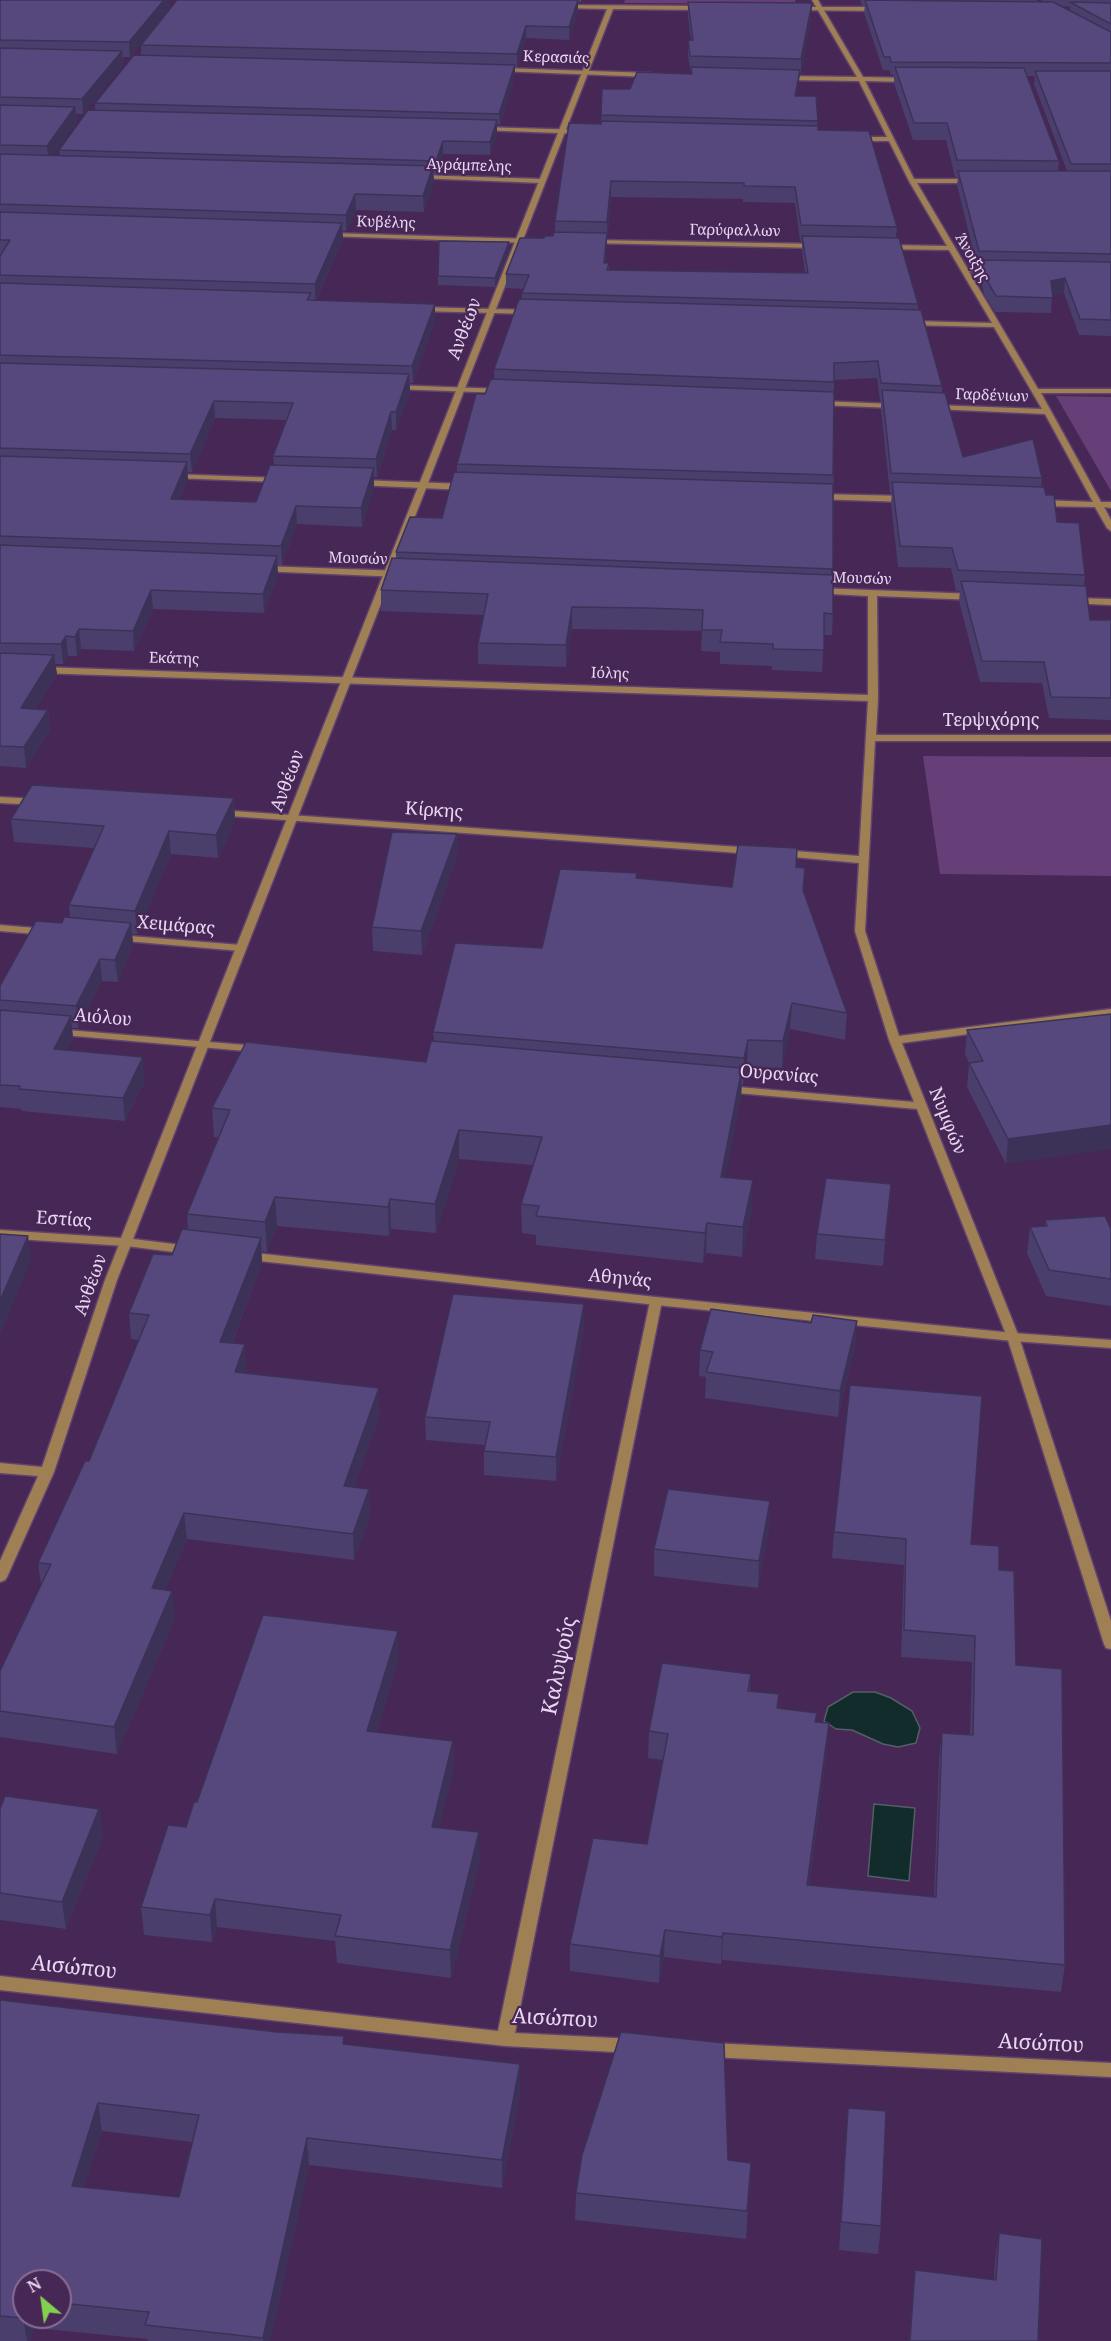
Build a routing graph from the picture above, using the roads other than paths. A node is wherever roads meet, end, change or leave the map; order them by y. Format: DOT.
graph roads {
  1 [pos="815,0"];
  2 [pos="613,4"];
  3 [pos="551,7"];
  4 [pos="715,8"];
  5 [pos="784,9"];
  6 [pos="819,9"];
  7 [pos="889,9"];
  8 [pos="492,70"];
  9 [pos="585,73"];
  10 [pos="657,75"];
  11 [pos="777,78"];
  12 [pos="861,79"];
  13 [pos="920,80"];
  14 [pos="467,128"];
  15 [pos="562,131"];
  16 [pos="597,132"];
  17 [pos="843,138"];
  18 [pos="890,139"];
  19 [pos="411,177"];
  20 [pos="542,181"];
  21 [pos="912,181"];
  22 [pos="983,181"];
  23 [pos="318,234"];
  24 [pos="519,241"];
  25 [pos="542,241"];
  26 [pos="577,242"];
  27 [pos="823,246"];
  28 [pos="881,247"];
  29 [pos="951,249"];
  30 [pos="963,270"];
  31 [pos="1008,271"];
  32 [pos="408,308"];
  33 [pos="492,311"];
  34 [pos="539,312"];
  35 [pos="902,323"];
  36 [pos="996,326"];
  37 [pos="390,387"];
  38 [pos="461,389"];
  39 [pos="509,391"];
  40 [pos="1037,391"];
  41 [pos="1111,391"];
  42 [pos="808,403"];
  43 [pos="904,406"];
  44 [pos="928,407"];
  45 [pos="1048,412"];
  46 [pos="165,476"];
  47 [pos="294,481"];
  48 [pos="353,483"];
  49 [pos="423,485"];
  50 [pos="471,487"];
  51 [pos="802,496"];
  52 [pos="921,500"];
  53 [pos="1028,503"];
  54 [pos="1099,505"];
  55 [pos="1111,505"];
  56 [pos="1111,528"];
  57 [pos="247,568"];
  58 [pos="388,574"];
  59 [pos="412,575"];
  60 [pos="801,590"];
  61 [pos="872,593"];
  62 [pos="992,598"];
  63 [pos="1063,600"];
  64 [pos="1111,602"];
  65 [pos="25,669"];
  66 [pos="347,679"];
  67 [pos="873,698"];
  68 [pos="871,738"];
  69 [pos="1111,738"];
  70 [pos="0,800"];
  71 [pos="47,803"];
  72 [pos="211,812"];
  73 [pos="293,817"];
  74 [pos="865,860"];
  75 [pos="0,928"];
  76 [pos="57,933"];
  77 [pos="104,937"];
  78 [pos="241,948"];
  79 [pos="1111,1012"];
  80 [pos="45,1031"];
  81 [pos="895,1040"];
  82 [pos="203,1044"];
  83 [pos="274,1050"];
  84 [pos="710,1087"];
  85 [pos="922,1106"];
  86 [pos="0,1234"];
  87 [pos="126,1242"];
  88 [pos="204,1252"];
  89 [pos="227,1254"];
  90 [pos="656,1301"];
  91 [pos="1013,1336"];
  92 [pos="1111,1344"];
  93 [pos="0,1468"];
  94 [pos="47,1472"];
  95 [pos="0,1577"];
  96 [pos="1111,1644"];
  97 [pos="0,1983"];
  98 [pos="506,2039"];
  99 [pos="648,2047"];
  100 [pos="695,2049"];
  101 [pos="1111,2070"];
  1 -- 6 [label="street, Άνοιξης"];
  2 -- 3 [label="street"];
  2 -- 4 [label="street"];
  2 -- 9 [label="street, Ανθέων"];
  5 -- 6 [label="street"];
  6 -- 7 [label="street"];
  6 -- 12 [label="street, Άνοιξης"];
  8 -- 9 [label="street, Κερασιάς"];
  9 -- 10 [label="street, Κερασιάς"];
  9 -- 15 [label="street, Ανθέων"];
  11 -- 12 [label="street"];
  12 -- 13 [label="street"];
  12 -- 18 [label="street, Άνοιξης"];
  14 -- 15 [label="street"];
  15 -- 16 [label="street"];
  15 -- 20 [label="street, Ανθέων"];
  17 -- 18 [label="street"];
  18 -- 21 [label="street, Άνοιξης"];
  19 -- 20 [label="street, Αγράμπελης"];
  20 -- 24 [label="street, Ανθέων"];
  21 -- 22 [label="street"];
  21 -- 29 [label="street, Άνοιξης"];
  23 -- 24 [label="street, Κυβέλης"];
  24 -- 25 [label="street"];
  24 -- 33 [label="street, Ανθέων"];
  26 -- 27 [label="street, Γαρύφαλλων"];
  28 -- 29 [label="street"];
  29 -- 30 [label="street, Άνοιξης"];
  30 -- 31 [label="street"];
  30 -- 36 [label="street, Άνοιξης"];
  32 -- 33 [label="street"];
  33 -- 34 [label="street"];
  33 -- 38 [label="street, Ανθέων"];
  35 -- 36 [label="street"];
  36 -- 40 [label="street, Άνοιξης"];
  37 -- 38 [label="street"];
  38 -- 39 [label="street"];
  38 -- 49 [label="street, Ανθέων"];
  40 -- 41 [label="street"];
  40 -- 45 [label="street, Άνοιξης"];
  42 -- 43 [label="street"];
  44 -- 45 [label="street, Γαρδένιων"];
  45 -- 54 [label="street, Άνοιξης"];
  46 -- 47 [label="street"];
  48 -- 49 [label="street"];
  49 -- 50 [label="street"];
  49 -- 58 [label="street, Ανθέων"];
  51 -- 52 [label="street"];
  53 -- 54 [label="street"];
  54 -- 55 [label="street"];
  54 -- 56 [label="street, Άνοιξης"];
  57 -- 58 [label="street, Μουσών"];
  58 -- 59 [label="street, Μουσών"];
  58 -- 66 [label="street, Ανθέων"];
  60 -- 61 [label="street, Μουσών"];
  61 -- 62 [label="street, Μουσών"];
  61 -- 67 [label="street, Νυμφών"];
  63 -- 64 [label="street"];
  65 -- 66 [label="street, Εκάτης"];
  66 -- 67 [label="street, Ιόλης"];
  66 -- 73 [label="street, Ανθέων"];
  67 -- 68 [label="street, Νυμφών"];
  68 -- 69 [label="street, Τερψιχόρης"];
  68 -- 74 [label="street, Νυμφών"];
  70 -- 71 [label="street"];
  72 -- 73 [label="street, Κίρκης"];
  73 -- 74 [label="street, Κίρκης"];
  73 -- 78 [label="street, Ανθέων"];
  74 -- 81 [label="street, Νυμφών"];
  75 -- 76 [label="street"];
  77 -- 78 [label="street, Χειμάρας"];
  78 -- 82 [label="street, Ανθέων"];
  79 -- 81 [label="street"];
  80 -- 82 [label="street, Αιόλου"];
  81 -- 85 [label="street, Νυμφών"];
  82 -- 83 [label="street"];
  82 -- 87 [label="street, Ανθέων"];
  84 -- 85 [label="street, Ουρανίας"];
  85 -- 91 [label="street, Νυμφών"];
  86 -- 87 [label="street, Εστίας"];
  87 -- 88 [label="street"];
  87 -- 94 [label="street, Ανθέων"];
  89 -- 90 [label="street, Αθηνάς"];
  90 -- 91 [label="street, Αθηνάς"];
  90 -- 98 [label="street, Καλυψούς"];
  91 -- 92 [label="street, Αθηνάς"];
  91 -- 96 [label="street, Νυμφών"];
  93 -- 94 [label="street"];
  94 -- 95 [label="street, Ανθέων"];
  97 -- 98 [label="street, Αισώπου"];
  98 -- 99 [label="street, Αισώπου"];
  100 -- 101 [label="street, Αισώπου"];
}
